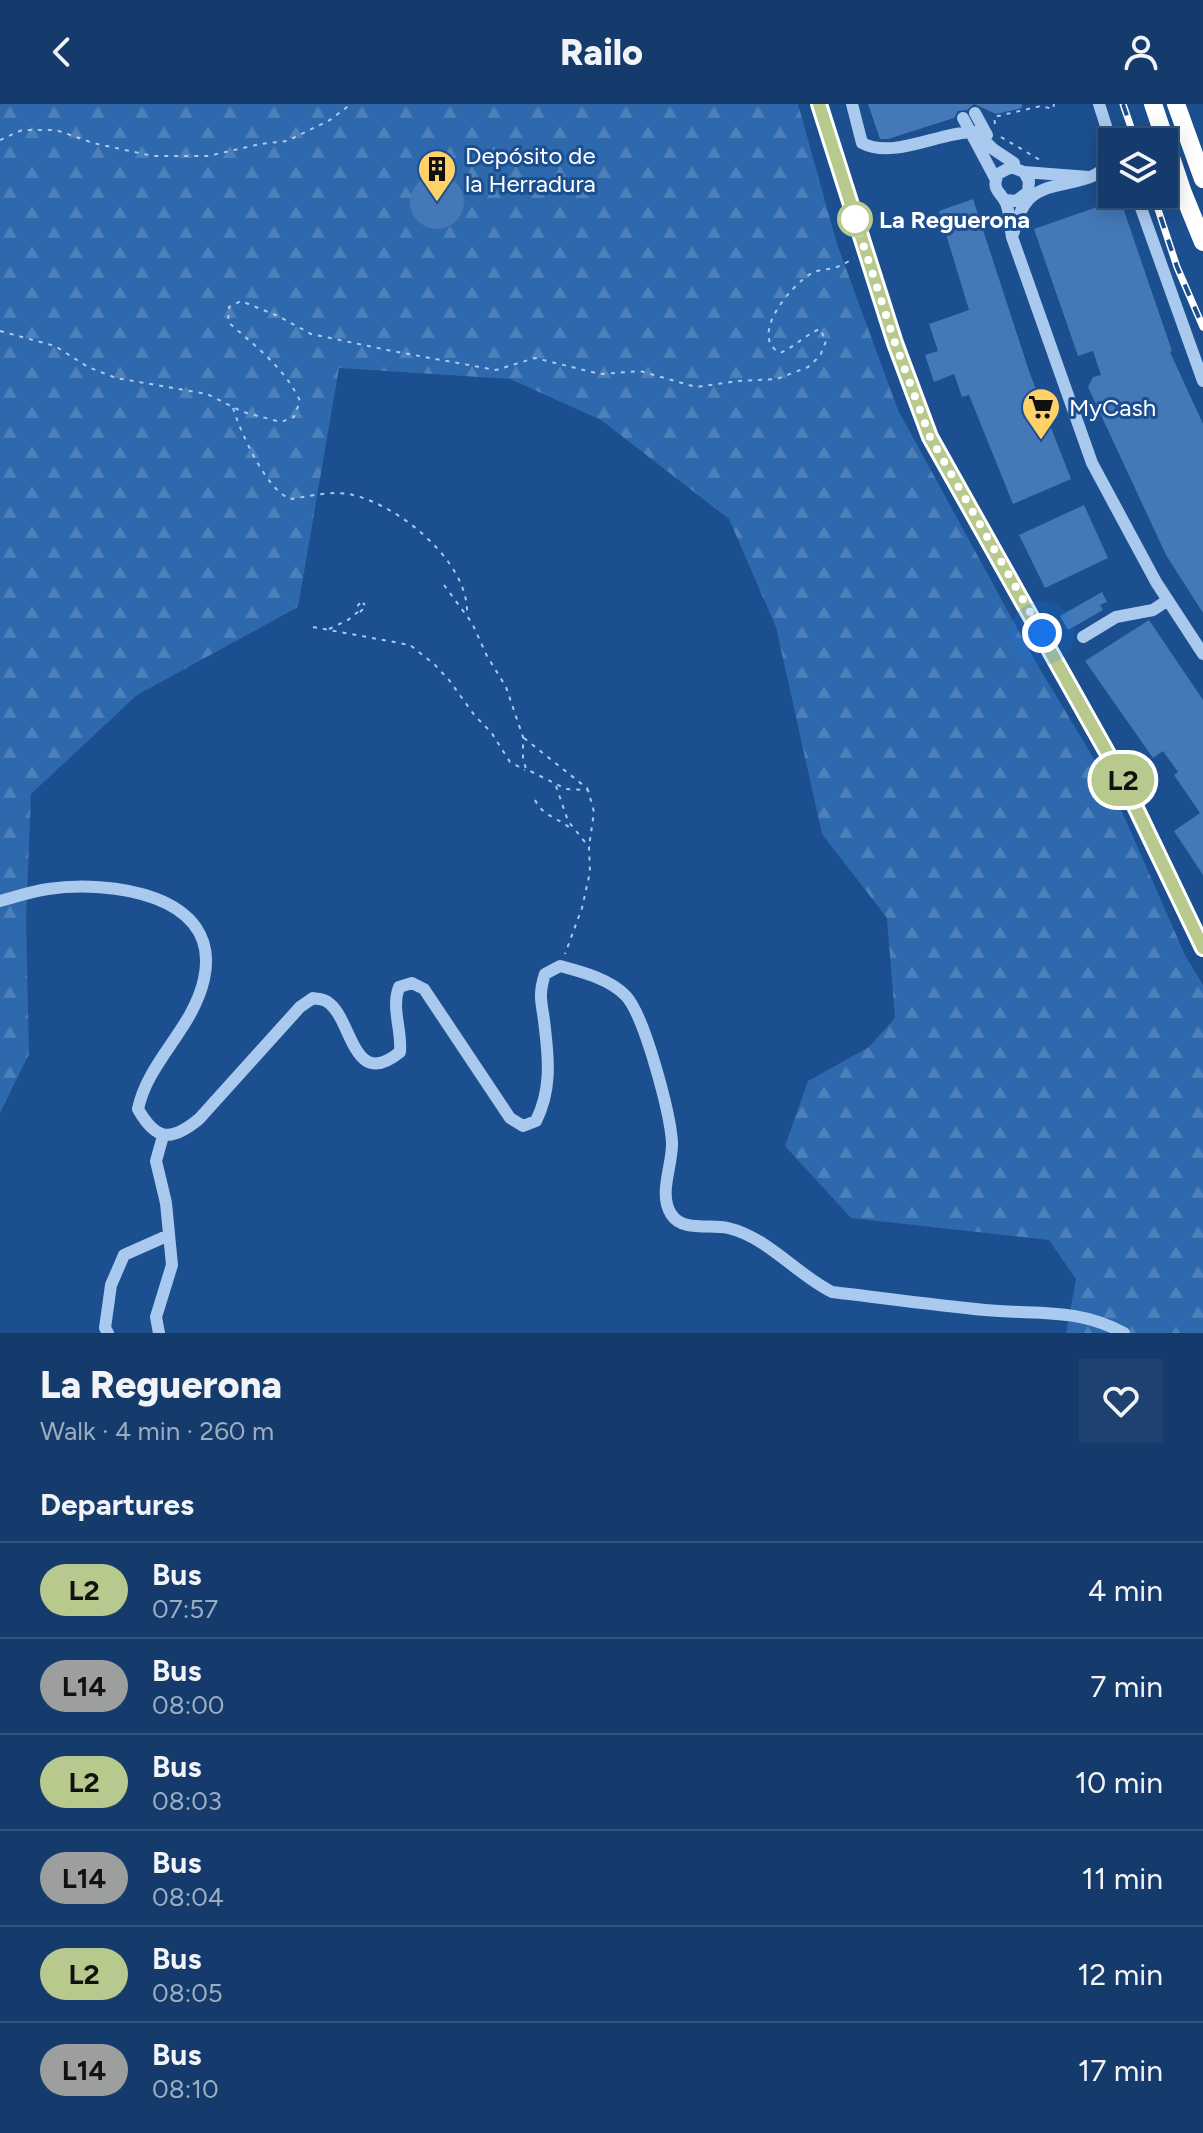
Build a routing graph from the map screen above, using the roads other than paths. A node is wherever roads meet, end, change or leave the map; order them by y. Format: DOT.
graph roads {
  1 [pos="819,104"];
  2 [pos="852,104"];
  3 [pos="1099,104"];
  4 [pos="1153,104"];
  5 [pos="1176,104"];
  6 [pos="1107,128"];
  7 [pos="971,132"];
  8 [pos="1018,167"];
  9 [pos="1098,174"];
  10 [pos="1089,177"];
  11 [pos="995,178"];
  12 [pos="1203,179"];
  13 [pos="1028,192"];
  14 [pos="1005,200"];
  15 [pos="1141,208"];
  16 [pos="1018,214"];
  17 [pos="1012,237"];
  18 [pos="1203,242"];
  19 [pos="1203,381"];
  20 [pos="1168,600"];
  21 [pos="1203,628"];
  22 [pos="1191,636"];
  23 [pos="1083,637"];
  24 [pos="1203,654"];
  25 [pos="0,901"];
  26 [pos="1203,948"];
  27 [pos="163,1136"];
  28 [pos="169,1235"];
  29 [pos="108,1333"];
  30 [pos="159,1333"];
  31 [pos="1124,1333"];
  1 -- 26 [label="street"];
  2 -- 7 [label="street"];
  3 -- 6 [label="street"];
  4 -- 18 [label="highway"];
  5 -- 12 [label="highway"];
  7 -- 8 [label="street"];
  7 -- 8 [label="street"];
  7 -- 11 [label="street"];
  8 -- 10 [label="street"];
  8 -- 11 [label="street"];
  8 -- 13 [label="street"];
  9 -- 10 [label="street"];
  10 -- 16 [label="street"];
  11 -- 14 [label="street"];
  13 -- 14 [label="street"];
  13 -- 16 [label="street"];
  14 -- 17 [label="street"];
  15 -- 19 [label="street"];
  16 -- 17 [label="street"];
  17 -- 20 [label="street"];
  20 -- 22 [label="street"];
  20 -- 23 [label="street"];
  21 -- 22 [label="street"];
  22 -- 24 [label="street"];
  25 -- 27 [label="street"];
  27 -- 28 [label="street"];
  27 -- 31 [label="street"];
  28 -- 29 [label="street"];
  28 -- 30 [label="street"];
}
